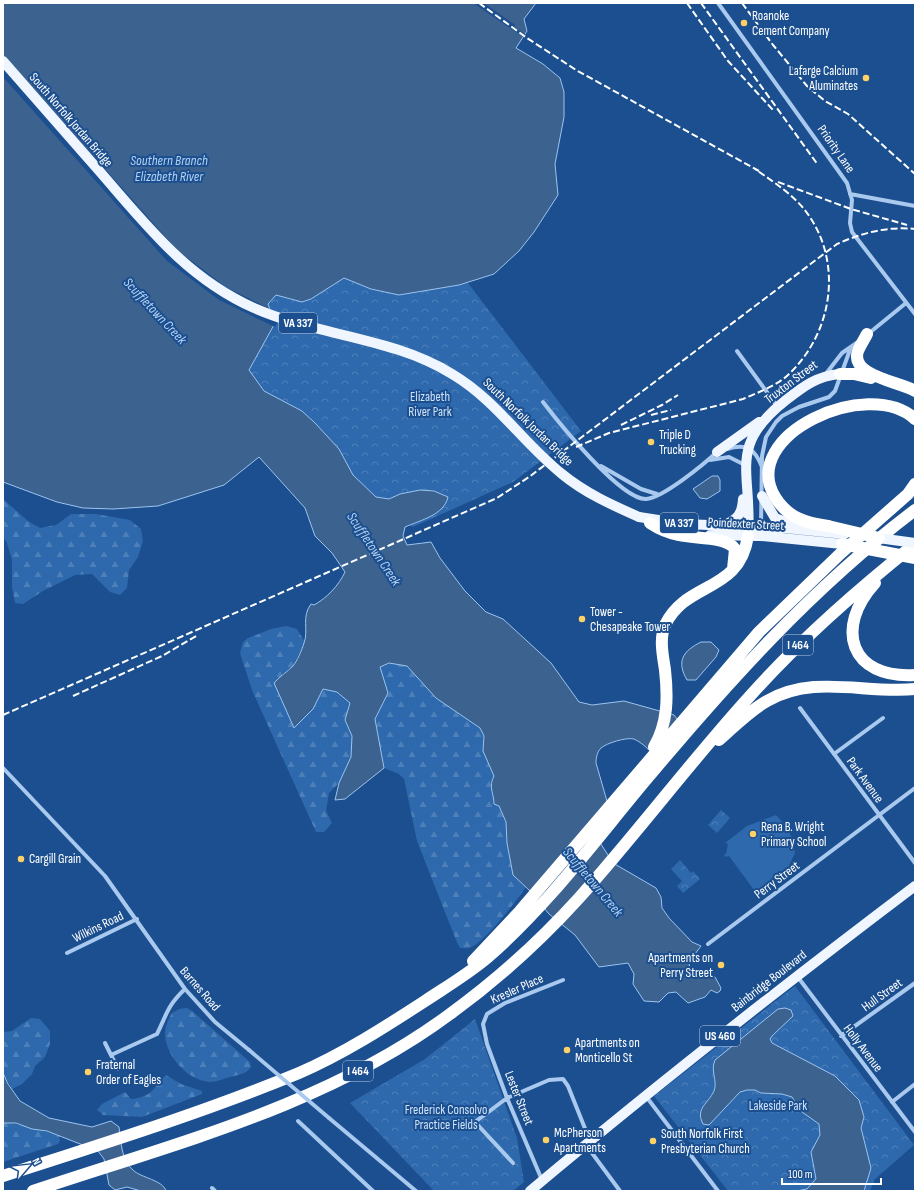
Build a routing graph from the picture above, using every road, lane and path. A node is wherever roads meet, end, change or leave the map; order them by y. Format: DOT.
graph roads {
  1 [pos="718,3"];
  2 [pos="3,61"];
  3 [pos="850,194"];
  4 [pos="915,206"];
  5 [pos="906,302"];
  6 [pos="915,314"];
  7 [pos="867,334"];
  8 [pos="851,347"];
  9 [pos="737,351"];
  10 [pos="840,374"];
  11 [pos="825,375"];
  12 [pos="915,392"];
  13 [pos="542,402"];
  14 [pos="778,407"];
  15 [pos="766,418"];
  16 [pos="915,419"];
  17 [pos="748,448"];
  18 [pos="718,452"];
  19 [pos="708,460"];
  20 [pos="598,465"];
  21 [pos="746,467"];
  22 [pos="762,467"];
  23 [pos="915,484"];
  24 [pos="658,494"];
  25 [pos="762,496"];
  26 [pos="915,496"];
  27 [pos="915,510"];
  28 [pos="639,517"];
  29 [pos="650,523"];
  30 [pos="720,526"];
  31 [pos="825,529"];
  32 [pos="749,532"];
  33 [pos="761,532"];
  34 [pos="879,538"];
  35 [pos="844,544"];
  36 [pos="915,544"];
  37 [pos="915,553"];
  38 [pos="915,558"];
  39 [pos="733,569"];
  40 [pos="915,675"];
  41 [pos="915,688"];
  42 [pos="800,708"];
  43 [pos="696,713"];
  44 [pos="883,718"];
  45 [pos="834,754"];
  46 [pos="695,760"];
  47 [pos="3,768"];
  48 [pos="643,775"];
  49 [pos="915,788"];
  50 [pos="879,816"];
  51 [pos="915,862"];
  52 [pos="915,886"];
  53 [pos="137,919"];
  54 [pos="708,944"];
  55 [pos="66,953"];
  56 [pos="796,976"];
  57 [pos="563,980"];
  58 [pos="915,983"];
  59 [pos="185,989"];
  60 [pos="484,1021"];
  61 [pos="841,1036"];
  62 [pos="105,1043"];
  63 [pos="111,1055"];
  64 [pos="118,1069"];
  65 [pos="915,1084"];
  66 [pos="645,1095"];
  67 [pos="507,1098"];
  68 [pos="892,1102"];
  69 [pos="298,1121"];
  70 [pos="915,1132"];
  71 [pos="588,1142"];
  72 [pos="512,1163"];
  73 [pos="3,1176"];
  74 [pos="542,1180"];
  75 [pos="370,1190"];
  76 [pos="34,1191"];
  77 [pos="416,1191"];
  78 [pos="530,1191"];
  79 [pos="620,1191"];
  80 [pos="718,1191"];
  1 -- 3 [label="street, Priority Lane"];
  2 -- 28 [label="main road, South Norfolk Jordan Bridge / VA 337, bridge"];
  3 -- 4 [label="street"];
  3 -- 5 [label="street, Priority Lane"];
  5 -- 6 [label="street, Priority Lane"];
  5 -- 7 [label="street, Truxton Street"];
  7 -- 8 [label="street, Truxton Street"];
  7 -- 12 [label="highway"];
  8 -- 10 [label="street, Truxton Street"];
  8 -- 11 [label="street, Truxton Street"];
  9 -- 14 [label="street"];
  10 -- 11 [label="main road"];
  10 -- 12 [label="highway"];
  10 -- 22 [label="street, Truxton Street"];
  11 -- 14 [label="main road, Truxton Street"];
  13 -- 20 [label="street"];
  14 -- 15 [label="main road, Truxton Street"];
  15 -- 17 [label="main road, Truxton Street"];
  15 -- 18 [label="main road"];
  16 -- 31 [label="highway"];
  17 -- 18 [label="street"];
  17 -- 21 [label="main road, Truxton Street"];
  17 -- 22 [label="street"];
  18 -- 19 [label="street"];
  19 -- 21 [label="street"];
  19 -- 24 [label="street"];
  20 -- 24 [label="street"];
  20 -- 24 [label="street"];
  21 -- 30 [label="main road"];
  21 -- 32 [label="main road, Truxton Street"];
  22 -- 25 [label="street, Truxton Street"];
  23 -- 35 [label="highway"];
  25 -- 31 [label="main road"];
  25 -- 33 [label="street, Truxton Street"];
  26 -- 35 [label="highway"];
  27 -- 43 [label="highway, I 464"];
  28 -- 29 [label="main road, Poindexter Street / VA 337"];
  28 -- 30 [label="main road, Poindexter Street / VA 337"];
  29 -- 32 [label="main road, Poindexter Street / VA 337"];
  29 -- 39 [label="highway"];
  30 -- 32 [label="main road, Poindexter Street / VA 337"];
  31 -- 33 [label="main road, Poindexter Street / VA 337"];
  31 -- 34 [label="highway, bridge"];
  31 -- 35 [label="main road, Poindexter Street / VA 337"];
  32 -- 33 [label="main road, Poindexter Street / VA 337"];
  32 -- 39 [label="highway"];
  33 -- 35 [label="main road, Poindexter Street / VA 337"];
  34 -- 35 [label="main road, Poindexter Street / VA 337, bridge"];
  34 -- 36 [label="main road, Poindexter Street / VA 337, bridge"];
  35 -- 37 [label="main road, Poindexter Street / VA 337, bridge"];
  35 -- 38 [label="highway, bridge"];
  35 -- 43 [label="highway"];
  36 -- 40 [label="highway"];
  36 -- 46 [label="highway, I 464"];
  39 -- 48 [label="highway"];
  41 -- 46 [label="highway"];
  42 -- 45 [label="street, Park Avenue"];
  43 -- 48 [label="highway, I 464"];
  44 -- 45 [label="street"];
  45 -- 50 [label="street, Park Avenue"];
  46 -- 76 [label="highway, I 464"];
  47 -- 53 [label="street, Barnes Road"];
  48 -- 73 [label="highway, I 464"];
  49 -- 50 [label="street, Perry Street"];
  50 -- 51 [label="street, Park Avenue"];
  50 -- 54 [label="street, Perry Street"];
  52 -- 56 [label="main road, Bainbridge Boulevard / US 460"];
  53 -- 55 [label="street, Wilkins Road"];
  53 -- 59 [label="street, Barnes Road"];
  56 -- 61 [label="street, Holly Avenue"];
  56 -- 66 [label="main road, Bainbridge Boulevard / US 460"];
  57 -- 60 [label="street, Kresler Place"];
  58 -- 61 [label="street, Hull Street"];
  59 -- 63 [label="street"];
  59 -- 77 [label="street, Barnes Road, bridge"];
  60 -- 67 [label="street, Lester Street"];
  61 -- 68 [label="street, Holly Avenue"];
  62 -- 63 [label="street"];
  63 -- 64 [label="street"];
  65 -- 68 [label="street"];
  66 -- 71 [label="main road, Bainbridge Boulevard / US 460"];
  66 -- 80 [label="street"];
  67 -- 71 [label="street"];
  67 -- 72 [label="street"];
  67 -- 74 [label="street, Lester Street"];
  68 -- 70 [label="street, Holly Avenue"];
  69 -- 75 [label="street"];
  71 -- 74 [label="main road, Bainbridge Boulevard / US 460"];
  71 -- 79 [label="street"];
  74 -- 78 [label="main road, Bainbridge Boulevard / US 460"];
}
